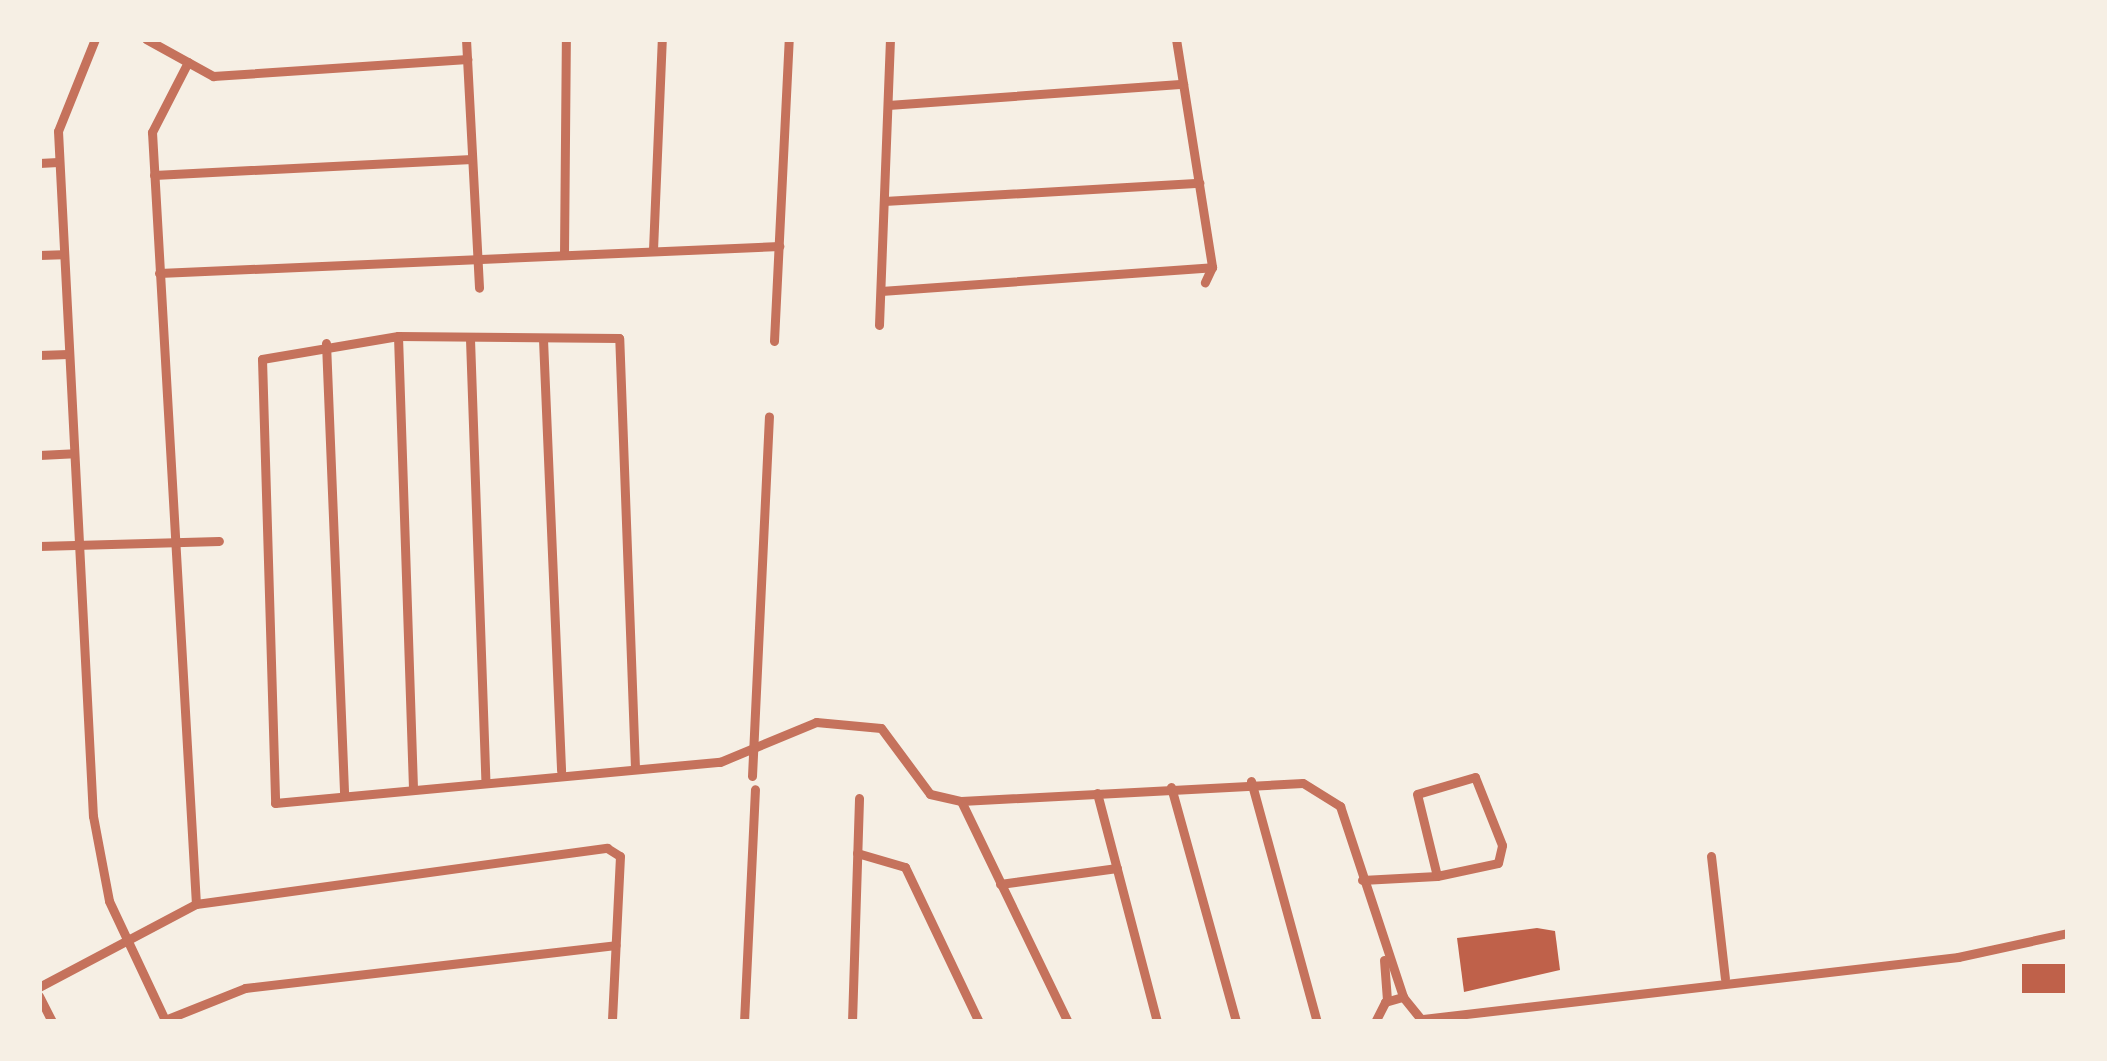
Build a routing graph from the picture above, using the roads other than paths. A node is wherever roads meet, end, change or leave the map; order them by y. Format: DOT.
graph roads {
  1 [pos="95,39"];
  2 [pos="146,39"];
  3 [pos="466,39"];
  4 [pos="566,39"];
  5 [pos="662,39"];
  6 [pos="789,39"];
  7 [pos="890,39"];
  8 [pos="1176,39"];
  9 [pos="467,59"];
  10 [pos="188,62"];
  11 [pos="1183,84"];
  12 [pos="888,105"];
  13 [pos="472,159"];
  14 [pos="58,163"];
  15 [pos="39,164"];
  16 [pos="154,175"];
  17 [pos="1199,183"];
  18 [pos="884,201"];
  19 [pos="779,246"];
  20 [pos="653,250"];
  21 [pos="62,254"];
  22 [pos="564,254"];
  23 [pos="39,255"];
  24 [pos="478,257"];
  25 [pos="1212,267"];
  26 [pos="159,273"];
  27 [pos="1204,282"];
  28 [pos="479,287"];
  29 [pos="881,291"];
  30 [pos="879,325"];
  31 [pos="398,336"];
  32 [pos="470,339"];
  33 [pos="543,340"];
  34 [pos="774,340"];
  35 [pos="326,343"];
  36 [pos="68,354"];
  37 [pos="39,356"];
  38 [pos="769,416"];
  39 [pos="74,453"];
  40 [pos="39,455"];
  41 [pos="169,541"];
  42 [pos="79,542"];
  43 [pos="219,542"];
  44 [pos="39,546"];
  45 [pos="753,752"];
  46 [pos="635,768"];
  47 [pos="561,771"];
  48 [pos="752,776"];
  49 [pos="485,779"];
  50 [pos="1251,781"];
  51 [pos="413,788"];
  52 [pos="1171,788"];
  53 [pos="754,789"];
  54 [pos="1097,793"];
  55 [pos="344,796"];
  56 [pos="859,798"];
  57 [pos="961,801"];
  58 [pos="857,854"];
  59 [pos="1712,856"];
  60 [pos="1117,868"];
  61 [pos="1437,876"];
  62 [pos="1362,880"];
  63 [pos="1000,884"];
  64 [pos="196,904"];
  65 [pos="2068,933"];
  66 [pos="126,940"];
  67 [pos="616,945"];
  68 [pos="1384,960"];
  69 [pos="1726,978"];
  70 [pos="39,992"];
  71 [pos="1402,997"];
  72 [pos="1387,1000"];
  73 [pos="1423,1020"];
  74 [pos="166,1021"];
  75 [pos="52,1022"];
  76 [pos="611,1022"];
  77 [pos="744,1022"];
  78 [pos="852,1022"];
  79 [pos="979,1022"];
  80 [pos="1068,1022"];
  81 [pos="1157,1022"];
  82 [pos="1236,1022"];
  83 [pos="1317,1022"];
  84 [pos="1375,1022"];
  1 -- 14 [label="street"];
  2 -- 10 [label="street"];
  3 -- 9 [label="street"];
  4 -- 22 [label="street"];
  5 -- 20 [label="street"];
  6 -- 19 [label="street"];
  7 -- 12 [label="street"];
  8 -- 11 [label="street"];
  9 -- 10 [label="street"];
  9 -- 13 [label="street"];
  10 -- 16 [label="street"];
  11 -- 12 [label="street"];
  11 -- 17 [label="street"];
  12 -- 18 [label="street"];
  13 -- 16 [label="street"];
  13 -- 24 [label="street"];
  14 -- 15 [label="street"];
  14 -- 21 [label="street"];
  16 -- 26 [label="street"];
  17 -- 18 [label="street"];
  17 -- 25 [label="street"];
  18 -- 29 [label="street"];
  19 -- 20 [label="street"];
  19 -- 34 [label="street"];
  20 -- 22 [label="street"];
  21 -- 23 [label="street"];
  21 -- 36 [label="street"];
  22 -- 24 [label="street"];
  24 -- 26 [label="street"];
  24 -- 28 [label="street"];
  25 -- 27 [label="street"];
  25 -- 29 [label="street"];
  26 -- 41 [label="street"];
  29 -- 30 [label="street"];
  31 -- 32 [label="street"];
  31 -- 35 [label="street"];
  31 -- 51 [label="street"];
  32 -- 33 [label="street"];
  32 -- 49 [label="street"];
  33 -- 46 [label="street"];
  33 -- 47 [label="street"];
  35 -- 55 [label="street"];
  35 -- 55 [label="street"];
  36 -- 37 [label="street"];
  36 -- 39 [label="street"];
  38 -- 45 [label="street"];
  39 -- 40 [label="street"];
  39 -- 42 [label="street"];
  41 -- 42 [label="street"];
  41 -- 43 [label="street"];
  41 -- 64 [label="street"];
  42 -- 44 [label="street"];
  42 -- 66 [label="street"];
  45 -- 46 [label="street"];
  45 -- 48 [label="street"];
  45 -- 57 [label="street"];
  46 -- 47 [label="street"];
  47 -- 49 [label="street"];
  49 -- 51 [label="street"];
  50 -- 52 [label="street"];
  50 -- 62 [label="street"];
  50 -- 83 [label="street"];
  51 -- 55 [label="street"];
  52 -- 54 [label="street"];
  52 -- 82 [label="street"];
  53 -- 77 [label="street"];
  54 -- 57 [label="street"];
  54 -- 60 [label="street"];
  56 -- 58 [label="street"];
  57 -- 63 [label="street"];
  58 -- 78 [label="street"];
  58 -- 79 [label="street"];
  59 -- 69 [label="street"];
  60 -- 63 [label="street"];
  60 -- 81 [label="street"];
  61 -- 61 [label="street"];
  61 -- 62 [label="street"];
  62 -- 68 [label="street"];
  63 -- 80 [label="street"];
  64 -- 66 [label="street"];
  64 -- 67 [label="street"];
  65 -- 69 [label="street"];
  66 -- 70 [label="street"];
  66 -- 74 [label="street"];
  67 -- 74 [label="street"];
  67 -- 76 [label="street"];
  68 -- 71 [label="street"];
  68 -- 72 [label="street"];
  69 -- 73 [label="street"];
  70 -- 75 [label="street"];
  71 -- 72 [label="street"];
  71 -- 73 [label="street"];
  72 -- 84 [label="street"];
}
